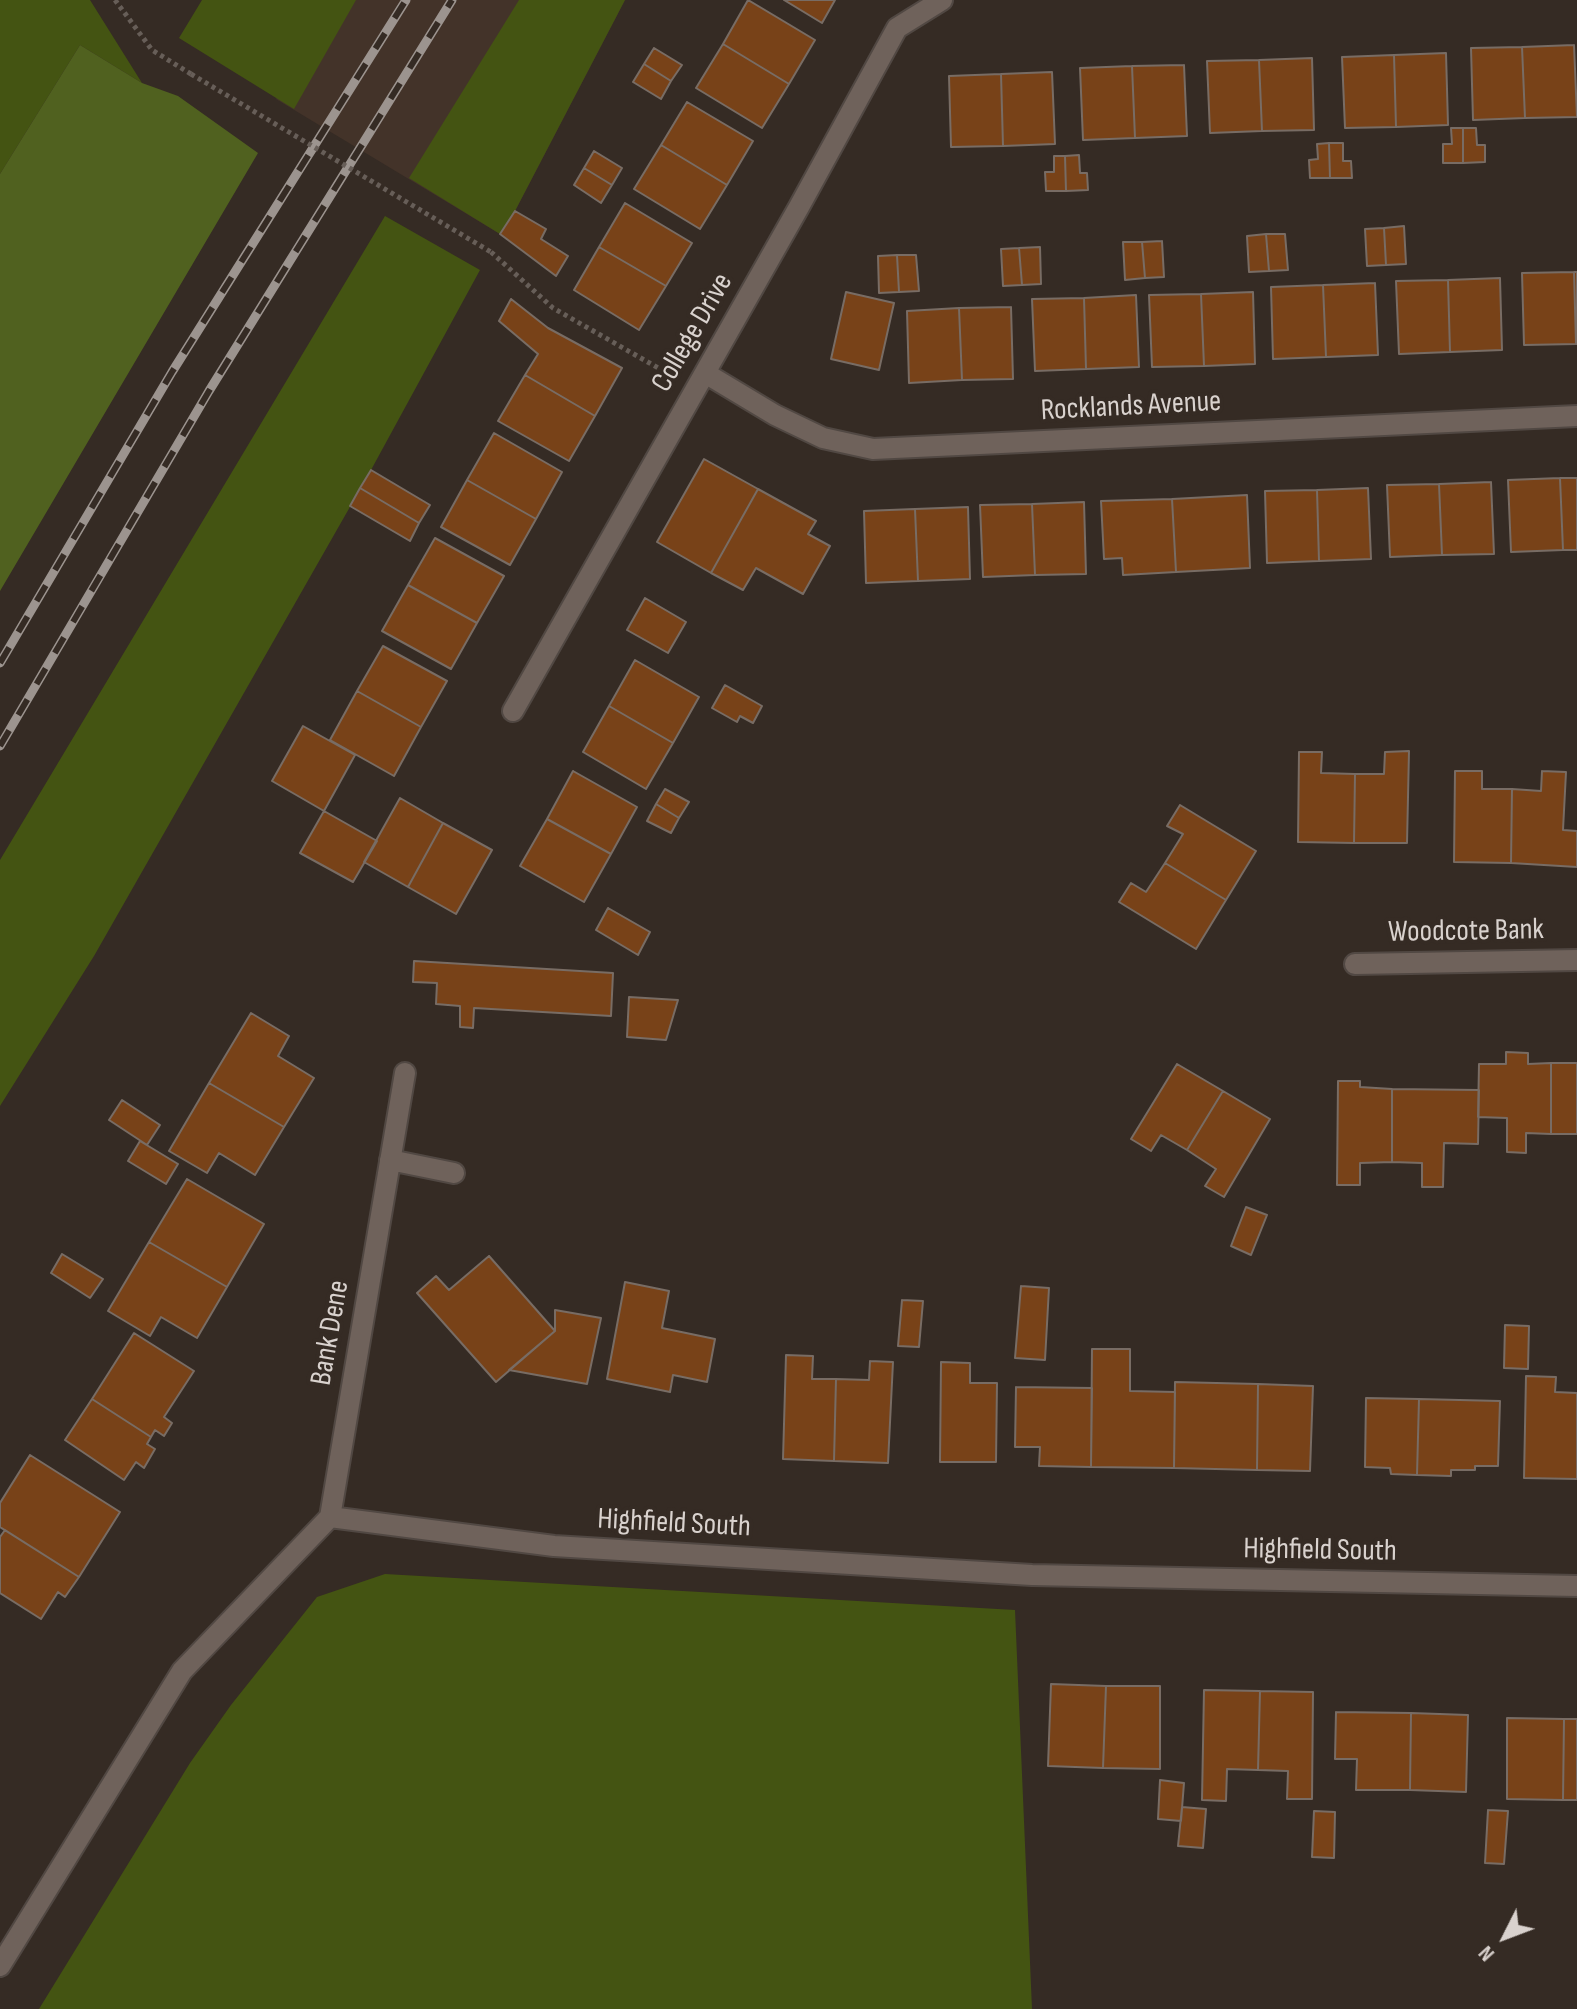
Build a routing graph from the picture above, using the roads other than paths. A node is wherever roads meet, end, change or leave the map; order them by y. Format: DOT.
graph roads {
  1 [pos="942,0"];
  2 [pos="700,381"];
  3 [pos="1577,416"];
  4 [pos="513,711"];
  5 [pos="1577,960"];
  6 [pos="1355,964"];
  7 [pos="405,1073"];
  8 [pos="390,1160"];
  9 [pos="454,1173"];
  10 [pos="330,1517"];
  11 [pos="1577,1586"];
  12 [pos="0,1966"];
  1 -- 2 [label="street, College Drive"];
  2 -- 3 [label="street, Rocklands Avenue"];
  2 -- 4 [label="street, College Drive"];
  5 -- 6 [label="street, Woodcote Bank"];
  7 -- 8 [label="street, Bank Dene"];
  8 -- 9 [label="street"];
  8 -- 10 [label="street, Bank Dene"];
  10 -- 11 [label="street, Highfield South"];
  10 -- 12 [label="street"];
}
